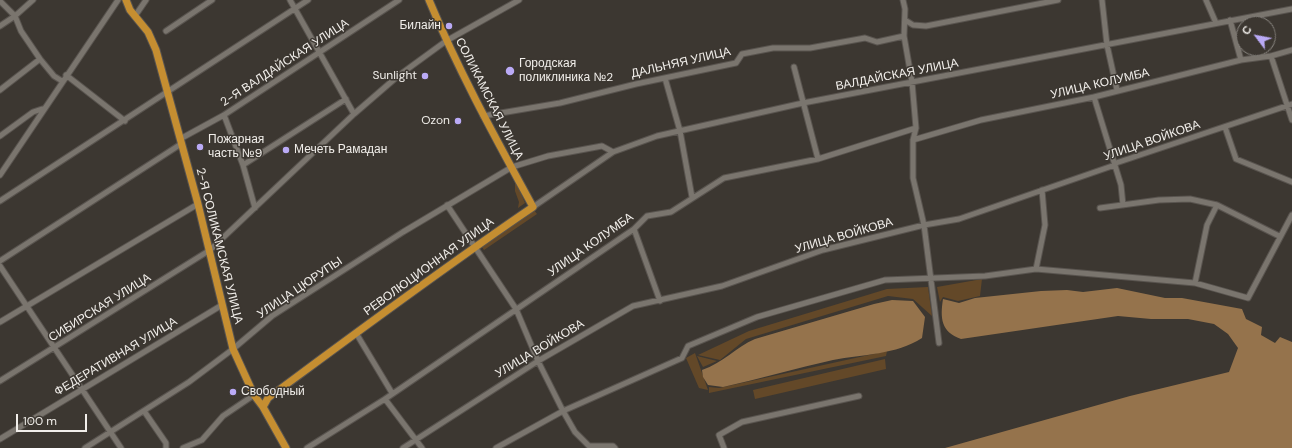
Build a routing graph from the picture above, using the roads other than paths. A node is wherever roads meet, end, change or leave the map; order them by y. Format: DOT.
graph roads {
  1 [pos="33,0"];
  2 [pos="118,0"];
  3 [pos="126,0"];
  4 [pos="146,0"];
  5 [pos="212,0"];
  6 [pos="290,0"];
  7 [pos="308,0"];
  8 [pos="399,0"];
  9 [pos="429,0"];
  10 [pos="519,0"];
  11 [pos="903,0"];
  12 [pos="1058,0"];
  13 [pos="1102,0"];
  14 [pos="1206,0"];
  15 [pos="0,1"];
  16 [pos="296,9"];
  17 [pos="1292,9"];
  18 [pos="15,16"];
  19 [pos="135,16"];
  20 [pos="905,20"];
  21 [pos="1230,20"];
  22 [pos="1216,23"];
  23 [pos="0,26"];
  24 [pos="166,32"];
  25 [pos="904,36"];
  26 [pos="446,41"];
  27 [pos="1107,45"];
  28 [pos="1292,50"];
  29 [pos="320,53"];
  30 [pos="1276,55"];
  31 [pos="1271,56"];
  32 [pos="40,59"];
  33 [pos="1241,60"];
  34 [pos="794,67"];
  35 [pos="66,75"];
  36 [pos="665,78"];
  37 [pos="62,81"];
  38 [pos="912,82"];
  39 [pos="0,90"];
  40 [pos="1117,90"];
  41 [pos="167,92"];
  42 [pos="1094,97"];
  43 [pos="346,99"];
  44 [pos="803,103"];
  45 [pos="1290,105"];
  46 [pos="42,109"];
  47 [pos="354,114"];
  48 [pos="224,115"];
  49 [pos="483,116"];
  50 [pos="1292,120"];
  51 [pos="125,121"];
  52 [pos="1225,126"];
  53 [pos="916,128"];
  54 [pos="680,131"];
  55 [pos="0,136"];
  56 [pos="913,140"];
  57 [pos="181,142"];
  58 [pos="613,152"];
  59 [pos="818,159"];
  60 [pos="243,165"];
  61 [pos="1115,165"];
  62 [pos="512,167"];
  63 [pos="0,174"];
  64 [pos="1292,182"];
  65 [pos="1042,190"];
  66 [pos="692,198"];
  67 [pos="0,201"];
  68 [pos="198,204"];
  69 [pos="447,205"];
  70 [pos="1123,205"];
  71 [pos="1217,205"];
  72 [pos="534,207"];
  73 [pos="255,208"];
  74 [pos="1100,208"];
  75 [pos="1292,215"];
  76 [pos="924,225"];
  77 [pos="634,229"];
  78 [pos="1280,236"];
  79 [pos="476,246"];
  80 [pos="210,250"];
  81 [pos="0,261"];
  82 [pos="0,266"];
  83 [pos="1036,269"];
  84 [pos="931,279"];
  85 [pos="1195,283"];
  86 [pos="660,301"];
  87 [pos="222,305"];
  88 [pos="27,306"];
  89 [pos="516,309"];
  90 [pos="0,322"];
  91 [pos="356,333"];
  92 [pos="939,343"];
  93 [pos="55,348"];
  94 [pos="233,349"];
  95 [pos="538,361"];
  96 [pos="0,381"];
  97 [pos="82,390"];
  98 [pos="392,393"];
  99 [pos="254,395"];
  100 [pos="859,396"];
  101 [pos="386,399"];
  102 [pos="263,407"];
  103 [pos="144,411"];
  104 [pos="563,411"];
  105 [pos="110,433"];
  106 [pos="0,439"];
  107 [pos="414,440"];
  108 [pos="85,448"];
  109 [pos="121,448"];
  110 [pos="166,448"];
  111 [pos="183,448"];
  112 [pos="286,448"];
  113 [pos="307,448"];
  114 [pos="403,448"];
  115 [pos="422,448"];
  116 [pos="496,448"];
  117 [pos="615,448"];
  118 [pos="724,448"];
  1 -- 18 [label="street"];
  2 -- 35 [label="street"];
  3 -- 19 [label="main road, 2-Я СОЛИКАМСКАЯ УЛИЦА"];
  4 -- 19 [label="street"];
  5 -- 24 [label="street"];
  6 -- 16 [label="street"];
  7 -- 16 [label="street"];
  8 -- 29 [label="street, 2-Я ВАЛДАЙСКАЯ УЛИЦА"];
  9 -- 26 [label="main road, СОЛИКАМСКАЯ УЛИЦА"];
  10 -- 26 [label="street, СИБИРСКАЯ УЛИЦА"];
  11 -- 20 [label="street"];
  12 -- 20 [label="street"];
  13 -- 27 [label="street"];
  14 -- 22 [label="street"];
  15 -- 18 [label="street"];
  16 -- 29 [label="street"];
  16 -- 41 [label="street"];
  17 -- 21 [label="street, ВАЛДАЙСКАЯ УЛИЦА"];
  18 -- 23 [label="street"];
  18 -- 32 [label="street"];
  19 -- 41 [label="main road, 2-Я СОЛИКАМСКАЯ УЛИЦА"];
  20 -- 25 [label="street"];
  21 -- 22 [label="street, ВАЛДАЙСКАЯ УЛИЦА"];
  21 -- 33 [label="street"];
  22 -- 27 [label="street, ВАЛДАЙСКАЯ УЛИЦА"];
  25 -- 36 [label="street, ДАЛЬНЯЯ УЛИЦА"];
  25 -- 38 [label="street"];
  26 -- 47 [label="street, СИБИРСКАЯ УЛИЦА"];
  26 -- 49 [label="main road, СОЛИКАМСКАЯ УЛИЦА"];
  27 -- 38 [label="street, ВАЛДАЙСКАЯ УЛИЦА"];
  27 -- 40 [label="street"];
  28 -- 30 [label="street, УЛИЦА КОЛУМБА"];
  29 -- 43 [label="street"];
  29 -- 48 [label="street, 2-Я ВАЛДАЙСКАЯ УЛИЦА"];
  31 -- 33 [label="street, УЛИЦА КОЛУМБА"];
  31 -- 45 [label="street"];
  32 -- 37 [label="street"];
  32 -- 39 [label="street"];
  33 -- 40 [label="street, УЛИЦА КОЛУМБА"];
  34 -- 44 [label="street"];
  35 -- 37 [label="street"];
  35 -- 51 [label="street"];
  36 -- 49 [label="street, ДАЛЬНЯЯ УЛИЦА"];
  36 -- 54 [label="street"];
  37 -- 46 [label="street"];
  38 -- 44 [label="street, ВАЛДАЙСКАЯ УЛИЦА"];
  38 -- 53 [label="street"];
  40 -- 42 [label="street, УЛИЦА КОЛУМБА"];
  41 -- 51 [label="street"];
  41 -- 57 [label="main road, 2-Я СОЛИКАМСКАЯ УЛИЦА"];
  42 -- 56 [label="street, УЛИЦА КОЛУМБА"];
  42 -- 61 [label="street"];
  43 -- 47 [label="street"];
  43 -- 60 [label="street"];
  44 -- 54 [label="street, ВАЛДАЙСКАЯ УЛИЦА"];
  44 -- 59 [label="street"];
  45 -- 50 [label="street"];
  45 -- 52 [label="street, УЛИЦА ВОЙКОВА"];
  46 -- 55 [label="street"];
  46 -- 63 [label="street"];
  47 -- 73 [label="street, СИБИРСКАЯ УЛИЦА"];
  48 -- 57 [label="street, 2-Я ВАЛДАЙСКАЯ УЛИЦА"];
  48 -- 60 [label="street"];
  49 -- 62 [label="main road, СОЛИКАМСКАЯ УЛИЦА"];
  51 -- 67 [label="street"];
  52 -- 61 [label="street, УЛИЦА ВОЙКОВА"];
  52 -- 64 [label="street"];
  53 -- 56 [label="street"];
  53 -- 59 [label="street, УЛИЦА КОЛУМБА"];
  54 -- 58 [label="street, ВАЛДАЙСКАЯ УЛИЦА"];
  54 -- 66 [label="street"];
  56 -- 76 [label="street"];
  57 -- 68 [label="main road, 2-Я СОЛИКАМСКАЯ УЛИЦА"];
  57 -- 81 [label="street, 2-Я ВАЛДАЙСКАЯ УЛИЦА"];
  58 -- 62 [label="street"];
  58 -- 72 [label="street, РЕВОЛЮЦИОННАЯ УЛИЦА"];
  59 -- 66 [label="street, УЛИЦА КОЛУМБА"];
  60 -- 73 [label="street"];
  61 -- 65 [label="street, УЛИЦА ВОЙКОВА"];
  61 -- 70 [label="street"];
  62 -- 69 [label="street, УЛИЦА ЦЮРУПЫ"];
  62 -- 72 [label="main road, СОЛИКАМСКАЯ УЛИЦА"];
  65 -- 76 [label="street, УЛИЦА ВОЙКОВА"];
  65 -- 83 [label="street"];
  66 -- 77 [label="street, УЛИЦА КОЛУМБА"];
  68 -- 80 [label="main road, 2-Я СОЛИКАМСКАЯ УЛИЦА"];
  68 -- 88 [label="street"];
  69 -- 79 [label="street"];
  69 -- 94 [label="street, УЛИЦА ЦЮРУПЫ"];
  70 -- 71 [label="street"];
  70 -- 74 [label="street"];
  71 -- 78 [label="street"];
  71 -- 85 [label="street"];
  72 -- 79 [label="main road, РЕВОЛЮЦИОННАЯ УЛИЦА"];
  73 -- 80 [label="street, СИБИРСКАЯ УЛИЦА"];
  75 -- 78 [label="street"];
  76 -- 84 [label="street"];
  76 -- 86 [label="street, УЛИЦА ВОЙКОВА"];
  77 -- 86 [label="street"];
  77 -- 89 [label="street, УЛИЦА КОЛУМБА"];
  78 -- 85 [label="street"];
  79 -- 89 [label="street"];
  79 -- 91 [label="main road, РЕВОЛЮЦИОННАЯ УЛИЦА"];
  80 -- 87 [label="main road, 2-Я СОЛИКАМСКАЯ УЛИЦА"];
  80 -- 93 [label="street, СИБИРСКАЯ УЛИЦА"];
  82 -- 88 [label="street"];
  83 -- 84 [label="street"];
  83 -- 85 [label="street"];
  84 -- 92 [label="street"];
  84 -- 104 [label="street"];
  86 -- 95 [label="street, УЛИЦА ВОЙКОВА"];
  87 -- 94 [label="main road, 2-Я СОЛИКАМСКАЯ УЛИЦА"];
  87 -- 97 [label="street, ФЕДЕРАТИВНАЯ УЛИЦА"];
  88 -- 90 [label="street"];
  88 -- 93 [label="street"];
  89 -- 95 [label="street"];
  89 -- 98 [label="street, УЛИЦА КОЛУМБА"];
  91 -- 98 [label="street"];
  91 -- 102 [label="main road, РЕВОЛЮЦИОННАЯ УЛИЦА"];
  93 -- 96 [label="street, СИБИРСКАЯ УЛИЦА"];
  93 -- 97 [label="street"];
  94 -- 99 [label="main road, 2-Я СОЛИКАМСКАЯ УЛИЦА"];
  94 -- 103 [label="street, УЛИЦА ЦЮРУПЫ"];
  95 -- 104 [label="street"];
  95 -- 107 [label="street, УЛИЦА ВОЙКОВА"];
  97 -- 105 [label="street"];
  97 -- 106 [label="street, ФЕДЕРАТИВНАЯ УЛИЦА"];
  98 -- 101 [label="street, УЛИЦА КОЛУМБА"];
  99 -- 102 [label="main road, 2-Я СОЛИКАМСКАЯ УЛИЦА"];
  99 -- 111 [label="street"];
  100 -- 118 [label="street"];
  101 -- 107 [label="street"];
  101 -- 113 [label="street, УЛИЦА КОЛУМБА"];
  102 -- 112 [label="main road, 2-Я СОЛИКАМСКАЯ УЛИЦА"];
  103 -- 105 [label="street, УЛИЦА ЦЮРУПЫ"];
  103 -- 110 [label="street"];
  104 -- 116 [label="street"];
  104 -- 117 [label="street"];
  105 -- 108 [label="street, УЛИЦА ЦЮРУПЫ"];
  105 -- 109 [label="street"];
  107 -- 114 [label="street, УЛИЦА ВОЙКОВА"];
  107 -- 115 [label="street"];
}
